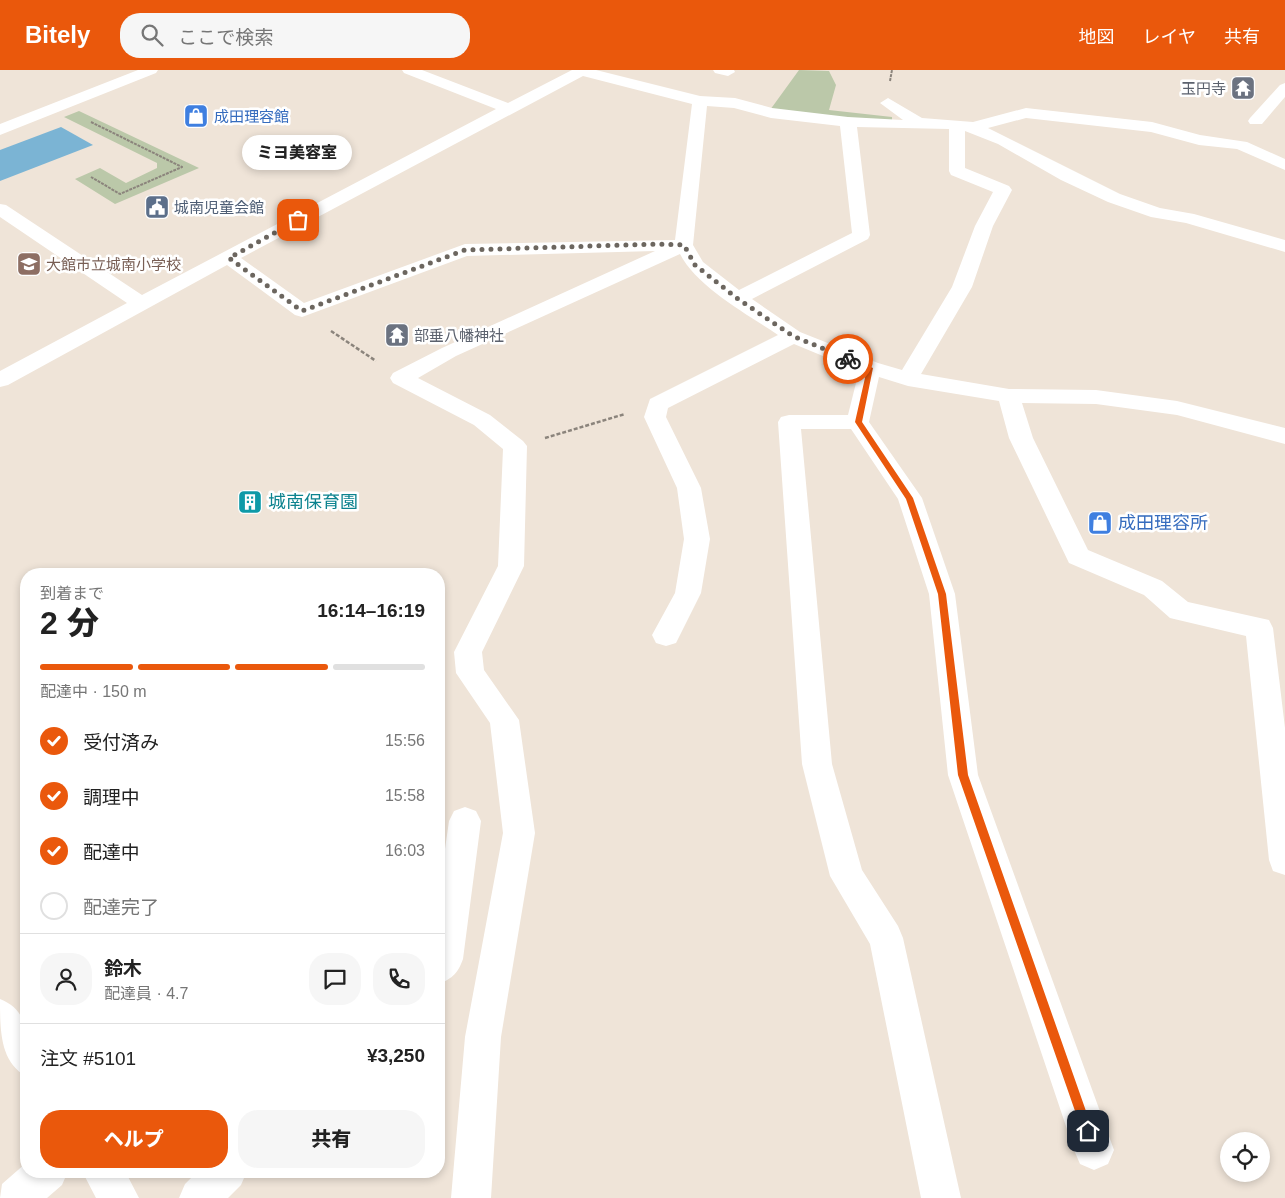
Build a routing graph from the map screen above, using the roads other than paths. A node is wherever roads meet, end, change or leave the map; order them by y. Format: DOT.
graph roads {
  1 [pos="151,70"];
  2 [pos="409,70"];
  3 [pos="582,70"];
  4 [pos="1285,88"];
  5 [pos="700,101"];
  6 [pos="888,103"];
  7 [pos="509,109"];
  8 [pos="1256,121"];
  9 [pos="848,122"];
  10 [pos="918,123"];
  11 [pos="965,126"];
  12 [pos="0,130"];
  13 [pos="1285,165"];
  14 [pos="0,209"];
  15 [pos="684,245"];
  16 [pos="1285,246"];
  17 [pos="229,258"];
  18 [pos="738,299"];
  19 [pos="142,304"];
  20 [pos="793,336"];
  21 [pos="870,368"];
  22 [pos="908,379"];
  23 [pos="0,380"];
  24 [pos="1009,396"];
  25 [pos="858,422"];
  26 [pos="1285,436"];
  27 [pos="666,635"];
  28 [pos="465,822"];
  29 [pos="1285,860"];
  30 [pos="445,959"];
  31 [pos="1094,1150"];
  32 [pos="40,1178"];
  33 [pos="107,1178"];
  34 [pos="220,1178"];
  35 [pos="16,1198"];
  36 [pos="120,1198"];
  37 [pos="199,1198"];
  38 [pos="471,1198"];
  39 [pos="941,1198"];
  1 -- 12 [label="street"];
  2 -- 7 [label="street"];
  3 -- 5 [label="street"];
  3 -- 7 [label="street"];
  4 -- 8 [label="street"];
  5 -- 9 [label="street"];
  5 -- 15 [label="street"];
  6 -- 10 [label="street"];
  7 -- 17 [label="street"];
  9 -- 10 [label="street"];
  9 -- 18 [label="street"];
  10 -- 11 [label="street"];
  11 -- 13 [label="street"];
  11 -- 16 [label="street"];
  11 -- 22 [label="street"];
  14 -- 19 [label="street"];
  15 -- 17 [label="street"];
  15 -- 18 [label="street"];
  15 -- 38 [label="street"];
  17 -- 19 [label="street"];
  18 -- 20 [label="street"];
  19 -- 23 [label="street"];
  20 -- 21 [label="street"];
  20 -- 27 [label="street"];
  21 -- 22 [label="street"];
  21 -- 25 [label="street"];
  22 -- 24 [label="street"];
  24 -- 26 [label="street"];
  24 -- 29 [label="street"];
  25 -- 31 [label="street"];
  25 -- 39 [label="street"];
  28 -- 30 [label="street"];
  32 -- 35 [label="street"];
  33 -- 36 [label="street"];
  34 -- 37 [label="street"];
}
